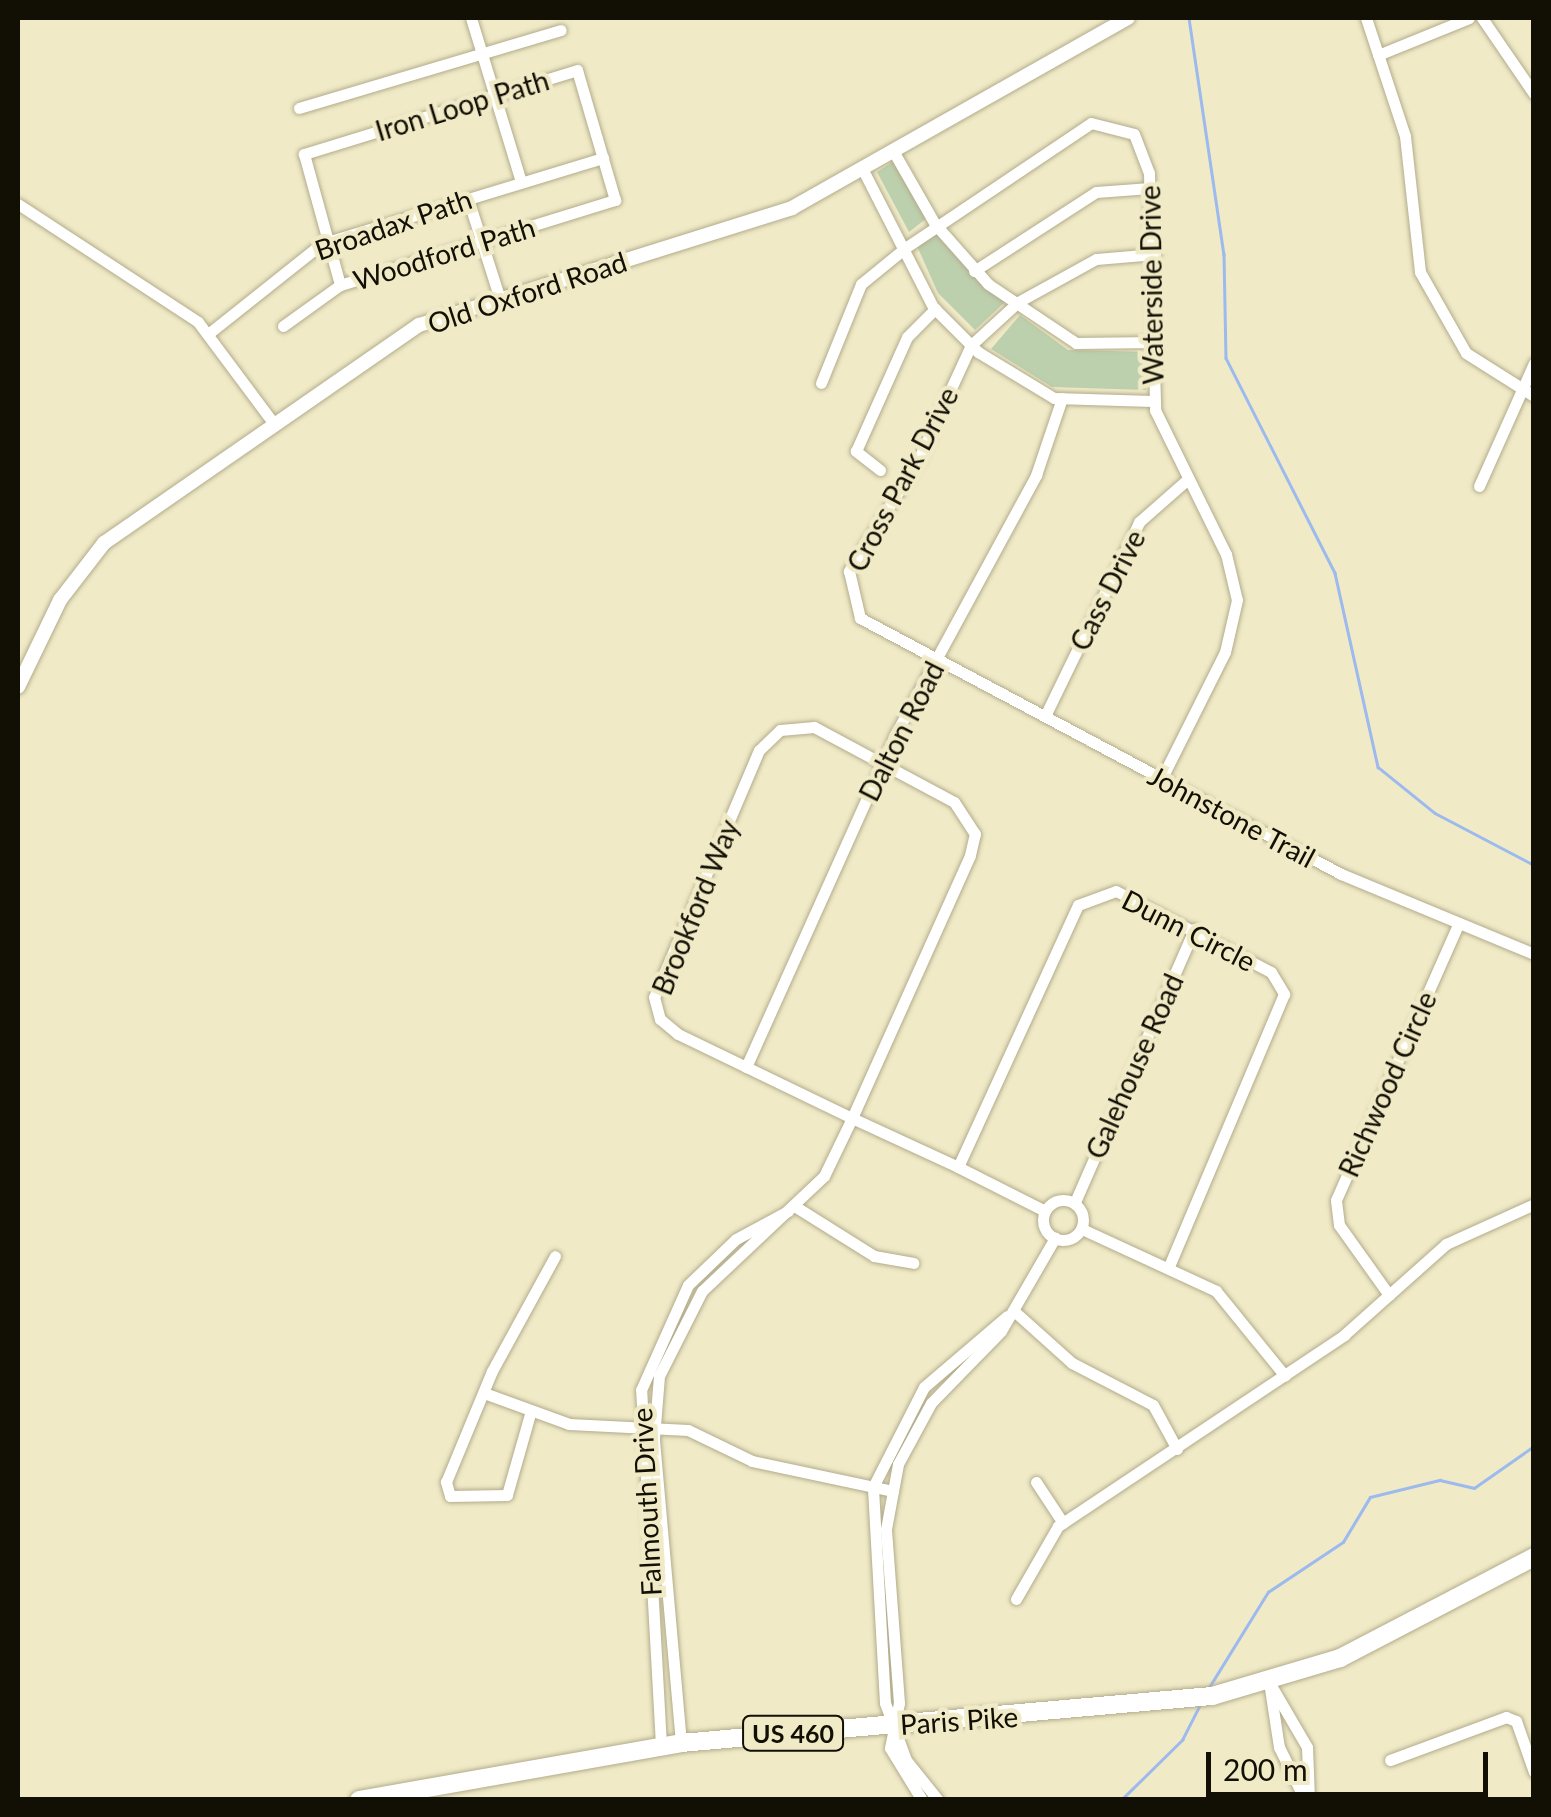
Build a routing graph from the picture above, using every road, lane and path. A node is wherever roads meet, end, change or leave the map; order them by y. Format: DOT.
graph roads {
  1 [pos="471,18"];
  2 [pos="1128,18"];
  3 [pos="1366,18"];
  4 [pos="1469,18"];
  5 [pos="1482,18"];
  6 [pos="561,30"];
  7 [pos="482,54"];
  8 [pos="1378,55"];
  9 [pos="1534,94"];
  10 [pos="496,96"];
  11 [pos="299,108"];
  12 [pos="896,156"];
  13 [pos="602,158"];
  14 [pos="865,174"];
  15 [pos="521,182"];
  16 [pos="1150,188"];
  17 [pos="468,199"];
  18 [pos="615,200"];
  19 [pos="18,204"];
  20 [pos="936,224"];
  21 [pos="482,241"];
  22 [pos="327,242"];
  23 [pos="905,248"];
  24 [pos="1155,254"];
  25 [pos="974,271"];
  26 [pos="340,285"];
  27 [pos="499,296"];
  28 [pos="1016,304"];
  29 [pos="935,309"];
  30 [pos="283,326"];
  31 [pos="208,334"];
  32 [pos="1155,342"];
  33 [pos="970,345"];
  34 [pos="1534,363"];
  35 [pos="820,383"];
  36 [pos="1527,393"];
  37 [pos="1062,398"];
  38 [pos="1154,401"];
  39 [pos="274,424"];
  40 [pos="880,470"];
  41 [pos="1188,479"];
  42 [pos="1479,486"];
  43 [pos="937,659"];
  44 [pos="18,687"];
  45 [pos="1045,716"];
  46 [pos="882,763"];
  47 [pos="1162,778"];
  48 [pos="1459,923"];
  49 [pos="1194,930"];
  50 [pos="1534,954"];
  51 [pos="746,1067"];
  52 [pos="852,1118"];
  53 [pos="958,1167"];
  54 [pos="1074,1202"];
  55 [pos="1534,1204"];
  56 [pos="796,1207"];
  57 [pos="1045,1211"];
  58 [pos="1082,1229"];
  59 [pos="1055,1238"];
  60 [pos="554,1256"];
  61 [pos="914,1263"];
  62 [pos="1170,1266"];
  63 [pos="1389,1294"];
  64 [pos="1014,1311"];
  65 [pos="1285,1376"];
  66 [pos="924,1387"];
  67 [pos="484,1394"];
  68 [pos="936,1397"];
  69 [pos="530,1414"];
  70 [pos="654,1428"];
  71 [pos="638,1430"];
  72 [pos="1177,1449"];
  73 [pos="1036,1482"];
  74 [pos="874,1487"];
  75 [pos="893,1491"];
  76 [pos="1064,1523"];
  77 [pos="1534,1557"];
  78 [pos="1016,1599"];
  79 [pos="1269,1682"];
  80 [pos="893,1724"];
  81 [pos="681,1743"];
  82 [pos="661,1745"];
  83 [pos="1390,1760"];
  84 [pos="1534,1772"];
  85 [pos="359,1800"];
  86 [pos="922,1800"];
  87 [pos="938,1800"];
  88 [pos="1307,1800"];
  1 -- 7 [label="street"];
  2 -- 12 [label="street, Old Oxford Road"];
  3 -- 8 [label="street"];
  4 -- 8 [label="street"];
  5 -- 9 [label="street"];
  6 -- 7 [label="street"];
  7 -- 10 [label="street"];
  7 -- 11 [label="street"];
  8 -- 36 [label="street"];
  10 -- 13 [label="street, Iron Loop Path"];
  10 -- 15 [label="street"];
  10 -- 22 [label="street, Iron Loop Path"];
  12 -- 14 [label="street, Old Oxford Road"];
  12 -- 20 [label="street"];
  13 -- 15 [label="street, Broadax Path"];
  13 -- 18 [label="street, Iron Loop Path"];
  14 -- 23 [label="street"];
  14 -- 27 [label="street, Old Oxford Road"];
  15 -- 17 [label="street, Broadax Path"];
  16 -- 20 [label="street, Waterside Drive"];
  16 -- 24 [label="street, Waterside Drive"];
  16 -- 25 [label="street"];
  17 -- 21 [label="street"];
  17 -- 22 [label="street, Broadax Path"];
  18 -- 21 [label="street, Woodford Path"];
  19 -- 31 [label="street"];
  20 -- 23 [label="street, Waterside Drive"];
  20 -- 25 [label="street"];
  21 -- 26 [label="street, Woodford Path"];
  21 -- 27 [label="street"];
  22 -- 26 [label="street"];
  22 -- 31 [label="street, Broadax Path"];
  23 -- 29 [label="street"];
  23 -- 35 [label="street, Waterside Drive"];
  24 -- 28 [label="street, Cross Park Drive"];
  24 -- 32 [label="street, Waterside Drive"];
  25 -- 28 [label="street"];
  26 -- 30 [label="street, Woodford Path"];
  27 -- 39 [label="street, Old Oxford Road"];
  28 -- 32 [label="street"];
  28 -- 33 [label="street, Cross Park Drive"];
  29 -- 33 [label="street"];
  29 -- 40 [label="street"];
  31 -- 39 [label="street"];
  32 -- 38 [label="street, Waterside Drive"];
  33 -- 37 [label="street"];
  33 -- 43 [label="street, Cross Park Drive"];
  34 -- 36 [label="street"];
  36 -- 42 [label="street"];
  37 -- 38 [label="street"];
  37 -- 43 [label="street, Dalton Road"];
  38 -- 41 [label="street, Waterside Drive"];
  39 -- 44 [label="street, Old Oxford Road"];
  41 -- 45 [label="street, Cass Drive"];
  41 -- 47 [label="street, Waterside Drive"];
  43 -- 45 [label="street, Johnstone Trail"];
  43 -- 46 [label="street, Dalton Road"];
  45 -- 47 [label="street, Johnstone Trail"];
  46 -- 51 [label="street, Dalton Road"];
  46 -- 51 [label="street, Brookford Way"];
  46 -- 52 [label="street, Falmouth Drive"];
  47 -- 48 [label="street, Johnstone Trail"];
  48 -- 50 [label="street, Johnstone Trail"];
  48 -- 63 [label="street, Richwood Circle"];
  49 -- 53 [label="street, Dunn Circle"];
  49 -- 54 [label="street, Galehouse Road"];
  49 -- 62 [label="street, Dunn Circle"];
  51 -- 52 [label="street, Brookford Way"];
  52 -- 53 [label="street, Brookford Way"];
  52 -- 56 [label="street, Falmouth Drive"];
  53 -- 57 [label="street, Brookford Way"];
  54 -- 57 [label="street"];
  54 -- 58 [label="street"];
  55 -- 63 [label="street"];
  56 -- 61 [label="street"];
  56 -- 70 [label="street, Falmouth Drive"];
  56 -- 71 [label="street, Falmouth Drive"];
  57 -- 59 [label="street"];
  58 -- 59 [label="street"];
  58 -- 62 [label="street"];
  59 -- 64 [label="street"];
  60 -- 67 [label="street"];
  62 -- 65 [label="street"];
  63 -- 65 [label="street"];
  64 -- 66 [label="street"];
  64 -- 68 [label="street"];
  64 -- 72 [label="street"];
  65 -- 72 [label="street"];
  66 -- 68 [label="street"];
  66 -- 74 [label="street"];
  67 -- 69 [label="street"];
  67 -- 69 [label="street"];
  68 -- 75 [label="street"];
  69 -- 71 [label="street"];
  70 -- 71 [label="street"];
  70 -- 74 [label="street"];
  70 -- 81 [label="street, Falmouth Drive"];
  71 -- 82 [label="street, Falmouth Drive"];
  72 -- 76 [label="street"];
  73 -- 76 [label="street"];
  74 -- 75 [label="street"];
  74 -- 80 [label="street"];
  75 -- 80 [label="street"];
  76 -- 78 [label="street"];
  77 -- 79 [label="main road, Paris Pike / US 460"];
  79 -- 80 [label="main road, Paris Pike / US 460"];
  79 -- 88 [label="street"];
  79 -- 88 [label="street"];
  80 -- 81 [label="main road, Paris Pike / US 460"];
  80 -- 86 [label="street"];
  80 -- 87 [label="street"];
  81 -- 82 [label="main road, Paris Pike / US 460"];
  82 -- 85 [label="main road, Paris Pike / US 460"];
  83 -- 84 [label="street"];
}
